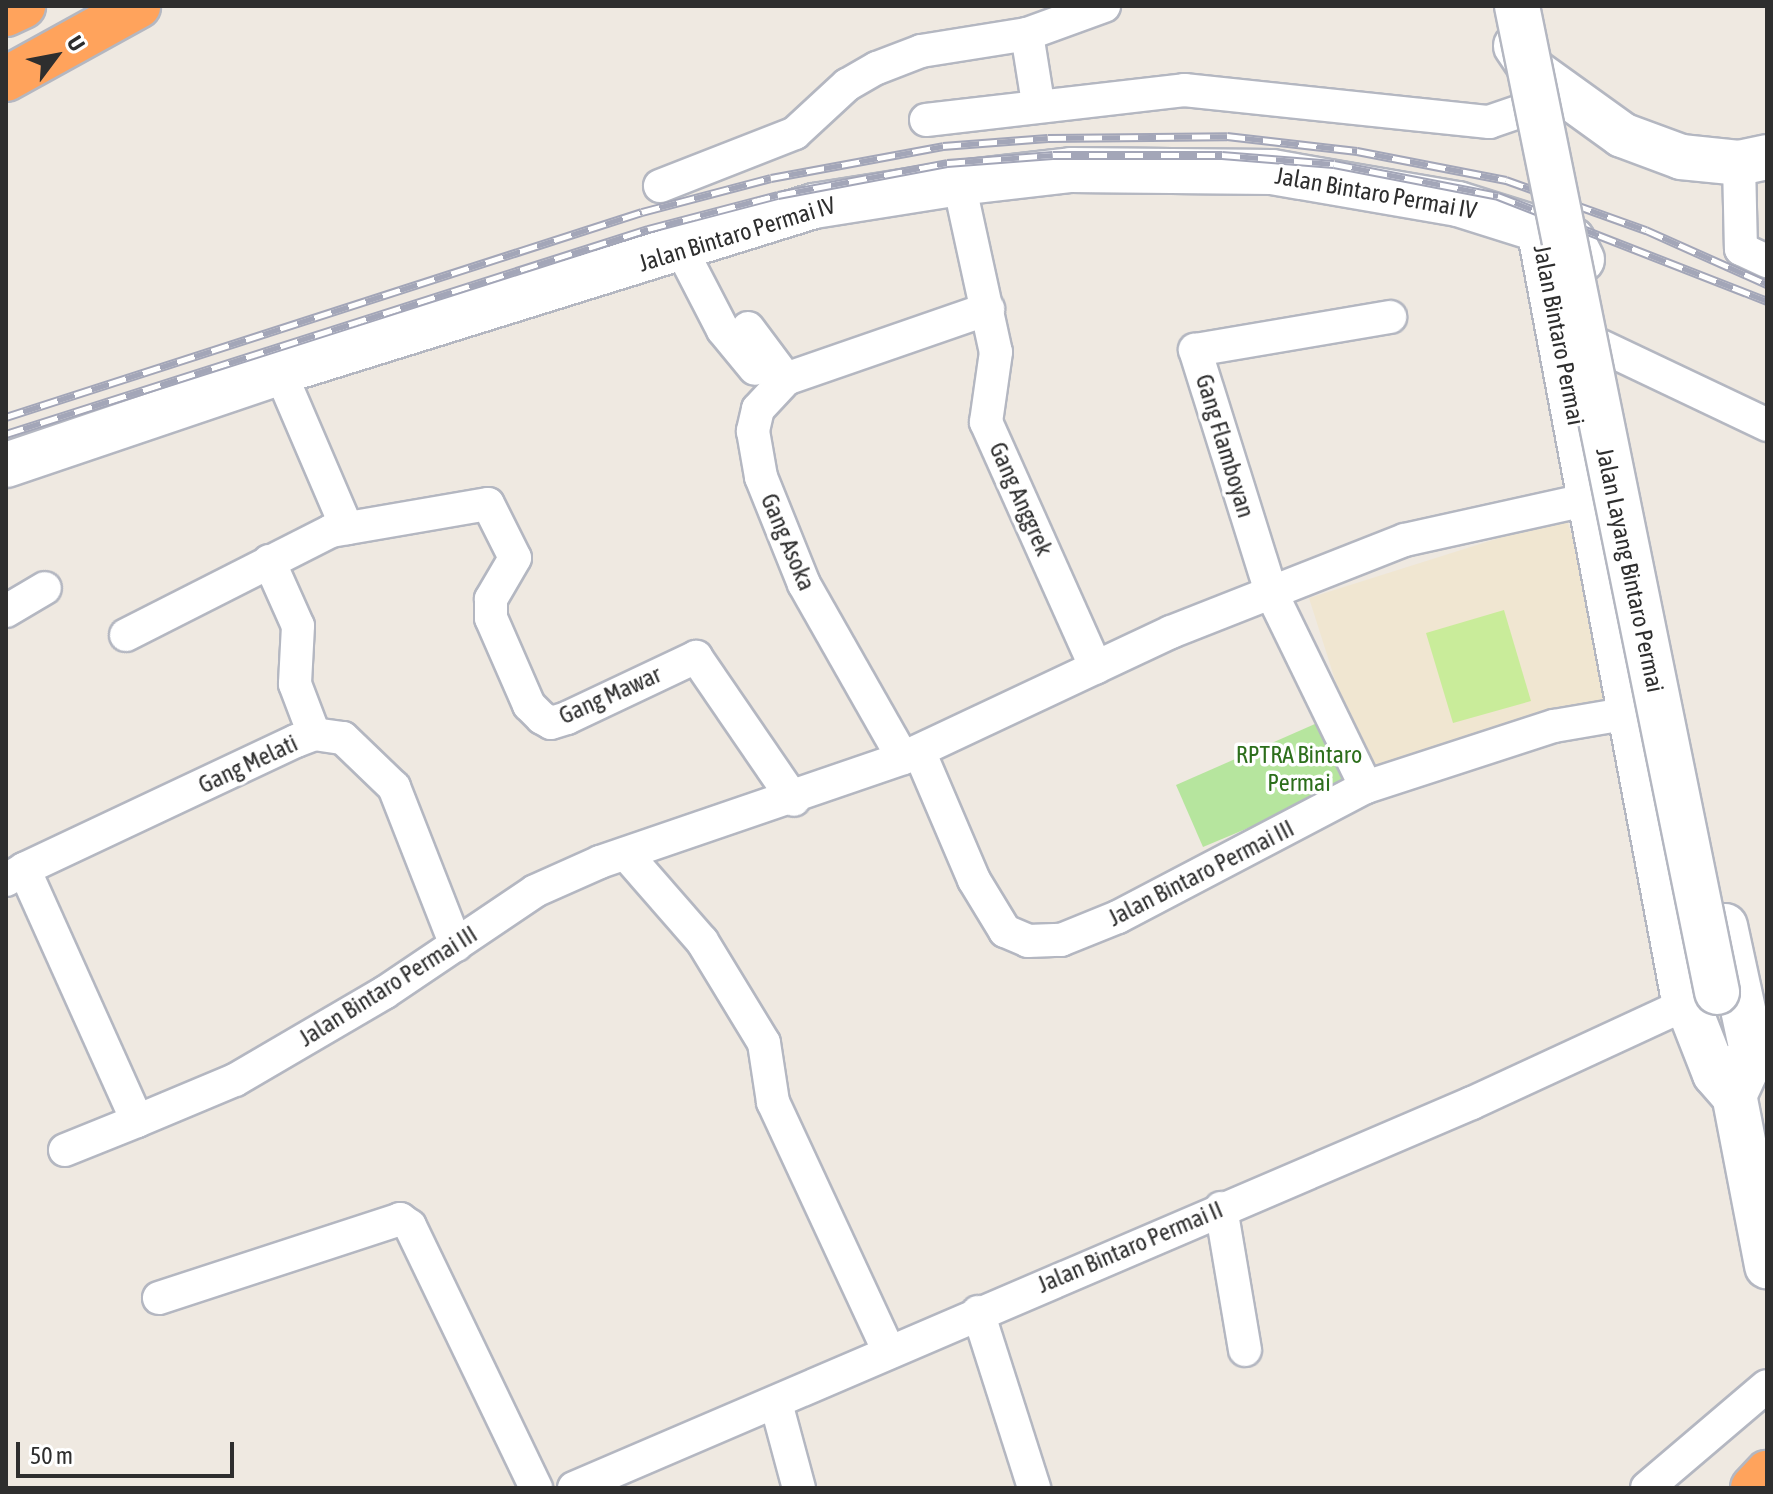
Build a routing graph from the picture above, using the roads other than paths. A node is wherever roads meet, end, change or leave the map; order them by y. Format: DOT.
graph roads {
  1 [pos="23,6"];
  2 [pos="138,6"];
  3 [pos="1104,6"];
  4 [pos="1504,6"];
  5 [pos="1517,6"];
  6 [pos="1537,6"];
  7 [pos="6,14"];
  8 [pos="1027,34"];
  9 [pos="6,79"];
  10 [pos="1548,83"];
  11 [pos="1038,103"];
  12 [pos="926,120"];
  13 [pos="1489,122"];
  14 [pos="1753,160"];
  15 [pos="959,183"];
  16 [pos="660,186"];
  17 [pos="1539,228"];
  18 [pos="681,249"];
  19 [pos="1767,261"];
  20 [pos="988,309"];
  21 [pos="1390,317"];
  22 [pos="748,328"];
  23 [pos="1601,346"];
  24 [pos="280,372"];
  25 [pos="779,384"];
  26 [pos="1596,421"];
  27 [pos="1767,425"];
  28 [pos="6,465"];
  29 [pos="1579,502"];
  30 [pos="347,528"];
  31 [pos="269,561"];
  32 [pos="45,588"];
  33 [pos="1271,592"];
  34 [pos="6,611"];
  35 [pos="126,635"];
  36 [pos="1096,668"];
  37 [pos="1630,713"];
  38 [pos="314,734"];
  39 [pos="911,754"];
  40 [pos="1366,787"];
  41 [pos="794,800"];
  42 [pos="626,854"];
  43 [pos="15,874"];
  44 [pos="456,945"];
  45 [pos="1702,998"];
  46 [pos="1734,1096"];
  47 [pos="137,1121"];
  48 [pos="65,1150"];
  49 [pos="1221,1208"];
  50 [pos="1767,1266"];
  51 [pos="159,1298"];
  52 [pos="978,1312"];
  53 [pos="1245,1350"];
  54 [pos="889,1352"];
  55 [pos="1767,1386"];
  56 [pos="776,1403"];
  57 [pos="1767,1473"];
  58 [pos="536,1488"];
  59 [pos="574,1488"];
  60 [pos="799,1488"];
  61 [pos="1034,1488"];
  62 [pos="1647,1488"];
  63 [pos="1753,1488"];
  1 -- 7 [label="highway"];
  2 -- 9 [label="highway"];
  3 -- 8 [label="street"];
  4 -- 10 [label="street"];
  5 -- 45 [label="street, Jalan Layang Bintaro Permai, bridge"];
  6 -- 10 [label="street"];
  8 -- 11 [label="street"];
  8 -- 16 [label="street"];
  10 -- 13 [label="street"];
  10 -- 13 [label="street"];
  10 -- 14 [label="street"];
  11 -- 12 [label="street"];
  11 -- 13 [label="street"];
  14 -- 19 [label="street"];
  15 -- 17 [label="street, Jalan Bintaro Permai IV"];
  15 -- 18 [label="street, Jalan Bintaro Permai IV"];
  15 -- 20 [label="street, Gang Anggrek"];
  17 -- 23 [label="street, Jalan Bintaro Permai"];
  17 -- 26 [label="street, Jalan Bintaro Permai"];
  18 -- 24 [label="street, Jalan Bintaro Permai IV"];
  18 -- 25 [label="street"];
  20 -- 25 [label="street"];
  20 -- 36 [label="street, Gang Anggrek"];
  21 -- 33 [label="street, Gang Flamboyan"];
  22 -- 25 [label="street"];
  23 -- 26 [label="street, Jalan Bintaro Permai"];
  23 -- 27 [label="street"];
  24 -- 28 [label="street, Jalan Bintaro Permai IV"];
  24 -- 30 [label="street"];
  25 -- 39 [label="street, Gang Asoka"];
  26 -- 29 [label="street, Jalan Bintaro Permai"];
  26 -- 46 [label="street, Jalan Bintaro Permai"];
  29 -- 33 [label="street, Jalan Bintaro Permai III"];
  29 -- 37 [label="street, Jalan Bintaro Permai"];
  30 -- 31 [label="street"];
  30 -- 41 [label="street, Gang Mawar"];
  31 -- 35 [label="street"];
  31 -- 38 [label="street"];
  32 -- 34 [label="street"];
  33 -- 36 [label="street, Jalan Bintaro Permai III"];
  33 -- 40 [label="street"];
  36 -- 39 [label="street, Jalan Bintaro Permai III"];
  37 -- 40 [label="street, Jalan Bintaro Permai III"];
  37 -- 45 [label="street, Jalan Bintaro Permai"];
  38 -- 43 [label="street, Gang Melati"];
  38 -- 44 [label="street, Gang Melati"];
  39 -- 40 [label="street, Jalan Bintaro Permai III"];
  39 -- 41 [label="street, Jalan Bintaro Permai III"];
  41 -- 42 [label="street, Jalan Bintaro Permai III"];
  42 -- 44 [label="street, Jalan Bintaro Permai III"];
  42 -- 54 [label="street"];
  43 -- 47 [label="street"];
  44 -- 47 [label="street, Jalan Bintaro Permai III"];
  45 -- 46 [label="street, Jalan Bintaro Permai"];
  45 -- 49 [label="street, Jalan Bintaro Permai II"];
  46 -- 50 [label="street, Jalan Bintaro Permai"];
  47 -- 48 [label="street, Jalan Bintaro Permai III"];
  49 -- 52 [label="street, Jalan Bintaro Permai II"];
  49 -- 53 [label="street"];
  51 -- 58 [label="street"];
  52 -- 54 [label="street, Jalan Bintaro Permai II"];
  52 -- 61 [label="street"];
  54 -- 56 [label="street, Jalan Bintaro Permai II"];
  55 -- 62 [label="street"];
  56 -- 59 [label="street, Jalan Bintaro Permai II"];
  56 -- 60 [label="street"];
  57 -- 63 [label="highway"];
}
